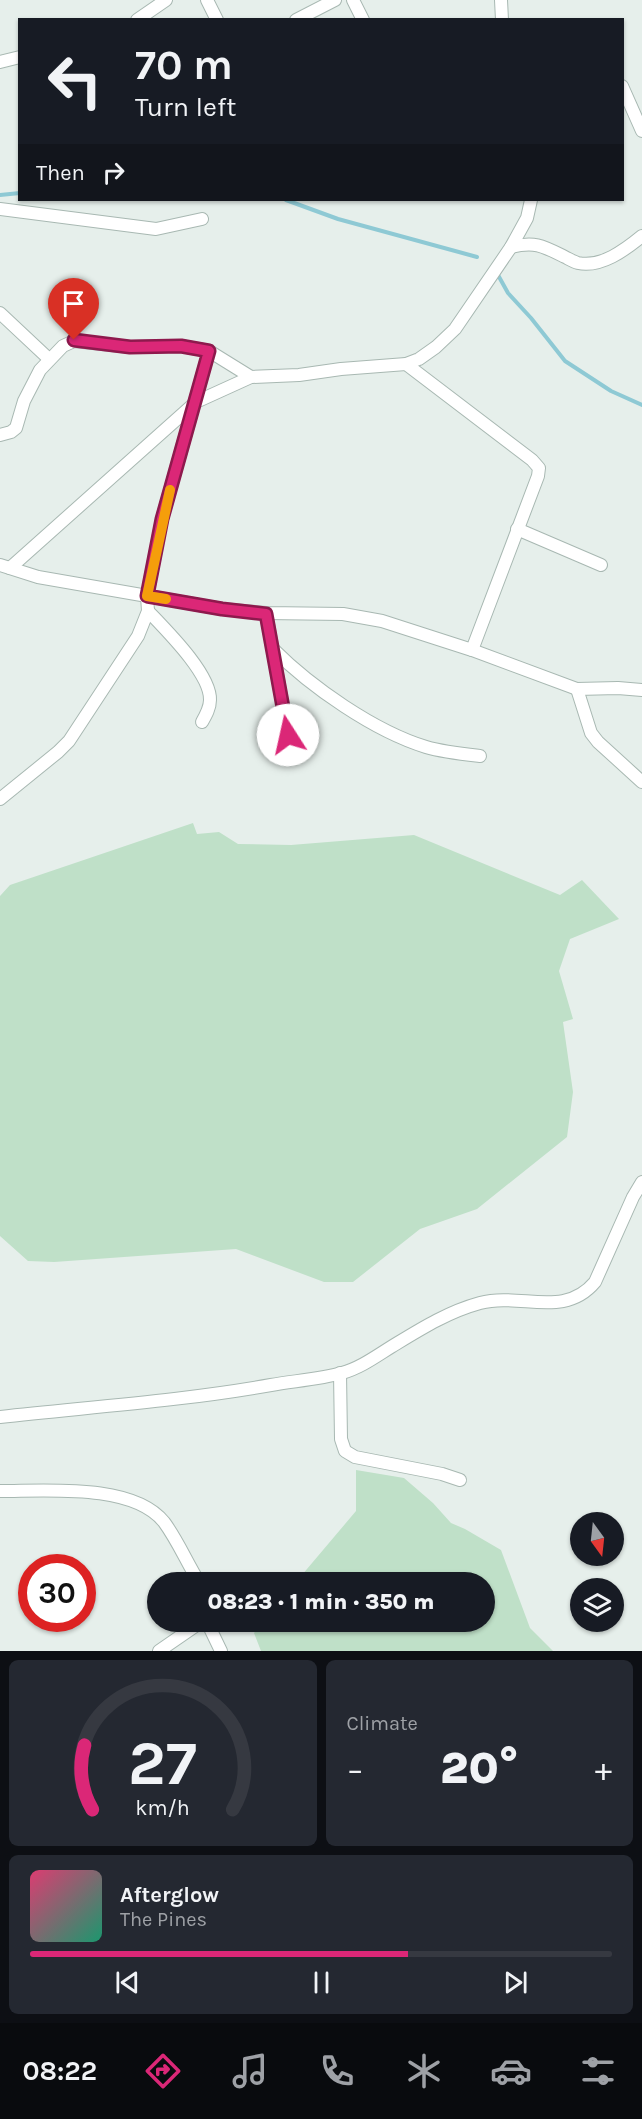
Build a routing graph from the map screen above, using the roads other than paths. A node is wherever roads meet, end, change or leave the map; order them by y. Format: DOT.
graph roads {
  1 [pos="166,0"];
  2 [pos="207,0"];
  3 [pos="335,0"];
  4 [pos="353,0"];
  5 [pos="501,0"];
  6 [pos="140,18"];
  7 [pos="216,18"];
  8 [pos="300,18"];
  9 [pos="362,18"];
  10 [pos="502,18"];
  11 [pos="18,58"];
  12 [pos="0,62"];
  13 [pos="624,90"];
  14 [pos="642,131"];
  15 [pos="531,201"];
  16 [pos="0,209"];
  17 [pos="202,219"];
  18 [pos="642,236"];
  19 [pos="511,248"];
  20 [pos="0,314"];
  21 [pos="209,351"];
  22 [pos="49,359"];
  23 [pos="406,364"];
  24 [pos="251,377"];
  25 [pos="196,402"];
  26 [pos="0,435"];
  27 [pos="517,529"];
  28 [pos="601,565"];
  29 [pos="5,566"];
  30 [pos="147,596"];
  31 [pos="148,611"];
  32 [pos="266,614"];
  33 [pos="273,649"];
  34 [pos="472,650"];
  35 [pos="577,689"];
  36 [pos="642,690"];
  37 [pos="202,722"];
  38 [pos="288,735"];
  39 [pos="480,756"];
  40 [pos="642,782"];
  41 [pos="0,799"];
  42 [pos="642,1182"];
  43 [pos="340,1373"];
  44 [pos="0,1418"];
  45 [pos="460,1480"];
  46 [pos="0,1491"];
  47 [pos="193,1572"];
  48 [pos="187,1632"];
  49 [pos="212,1632"];
  50 [pos="159,1651"];
  51 [pos="221,1651"];
  1 -- 6 [label="street"];
  2 -- 7 [label="street"];
  3 -- 8 [label="street"];
  4 -- 9 [label="street"];
  5 -- 10 [label="street"];
  11 -- 12 [label="street"];
  13 -- 14 [label="street"];
  15 -- 19 [label="street"];
  16 -- 17 [label="street"];
  18 -- 19 [label="street"];
  19 -- 23 [label="street"];
  20 -- 22 [label="street"];
  21 -- 22 [label="street"];
  21 -- 24 [label="street"];
  21 -- 25 [label="street"];
  22 -- 26 [label="street"];
  23 -- 24 [label="street"];
  23 -- 27 [label="street"];
  24 -- 25 [label="street"];
  25 -- 29 [label="street"];
  25 -- 30 [label="street"];
  27 -- 28 [label="street"];
  27 -- 34 [label="street"];
  29 -- 30 [label="street"];
  30 -- 31 [label="street"];
  30 -- 32 [label="street"];
  31 -- 37 [label="street"];
  31 -- 41 [label="street"];
  32 -- 33 [label="street"];
  32 -- 34 [label="street"];
  33 -- 38 [label="street"];
  33 -- 39 [label="street"];
  34 -- 35 [label="street"];
  35 -- 36 [label="street"];
  35 -- 40 [label="street"];
  42 -- 43 [label="street"];
  43 -- 44 [label="street"];
  43 -- 45 [label="street"];
  46 -- 47 [label="street"];
  48 -- 50 [label="street"];
  49 -- 51 [label="street"];
}
